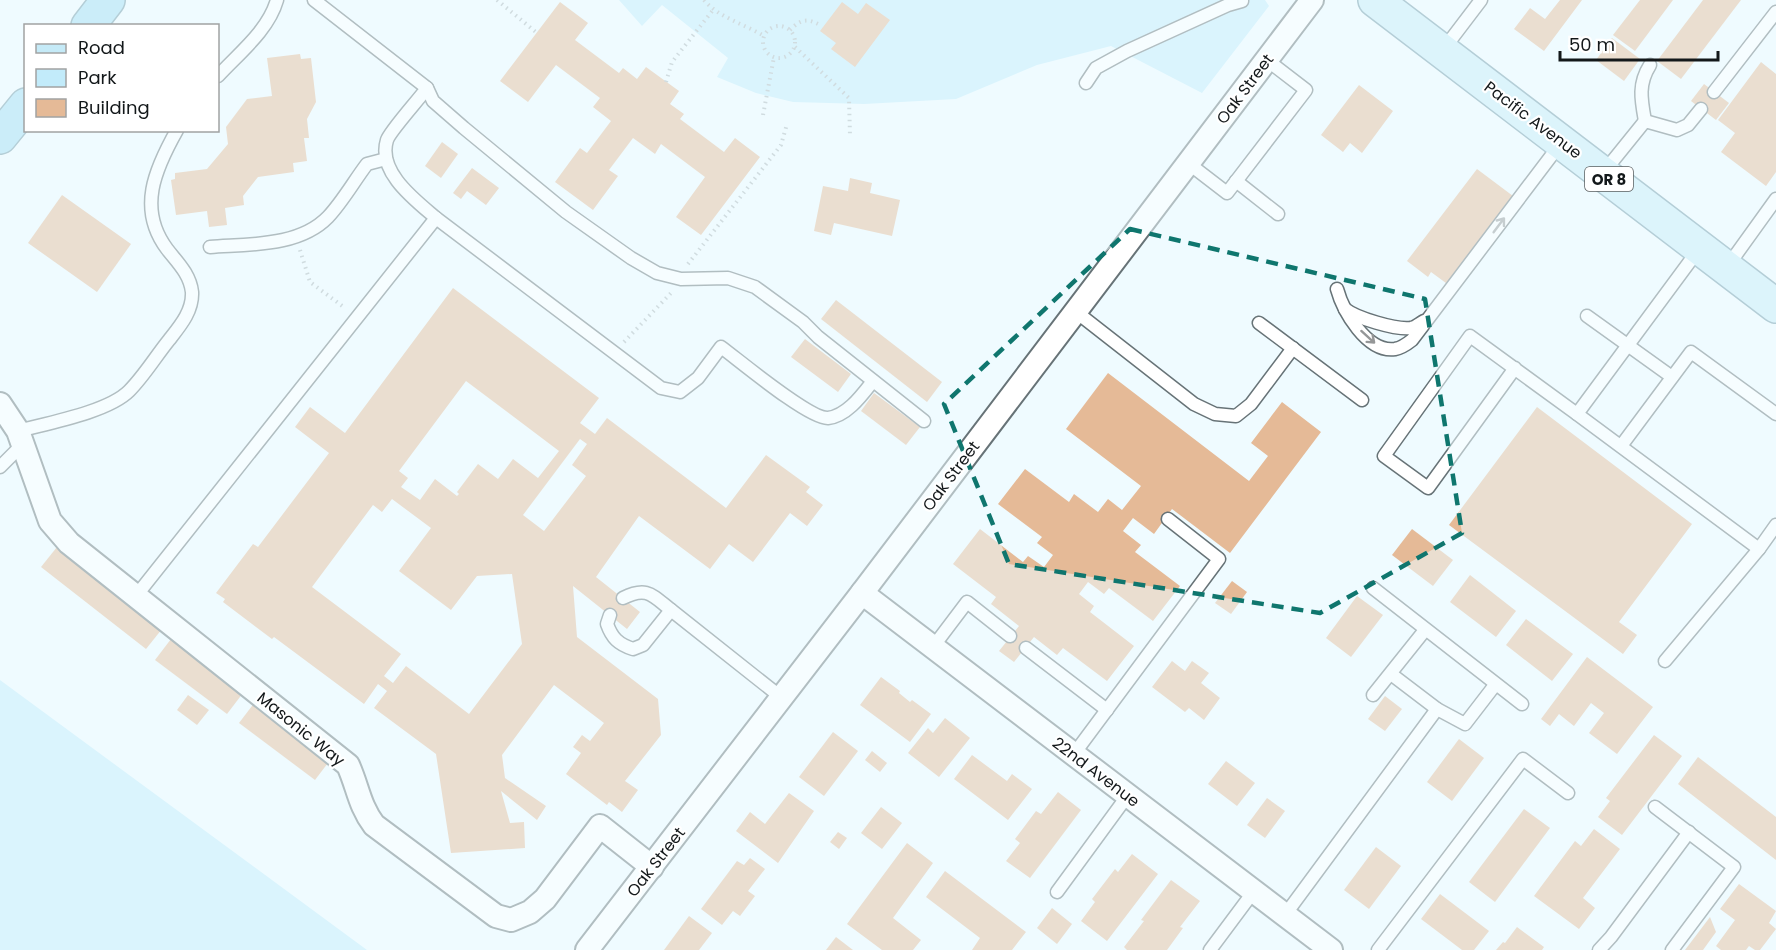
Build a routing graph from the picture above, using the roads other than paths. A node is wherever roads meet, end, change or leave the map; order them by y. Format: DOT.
graph roads {
  1 [pos="108,0"];
  2 [pos="277,0"];
  3 [pos="314,0"];
  4 [pos="1312,0"];
  5 [pos="1375,0"];
  6 [pos="1481,0"];
  7 [pos="1242,1"];
  8 [pos="1776,12"];
  9 [pos="90,24"];
  10 [pos="1442,51"];
  11 [pos="1267,60"];
  12 [pos="1650,65"];
  13 [pos="219,74"];
  14 [pos="1086,83"];
  15 [pos="427,88"];
  16 [pos="1714,92"];
  17 [pos="24,107"];
  18 [pos="1701,109"];
  19 [pos="1645,121"];
  20 [pos="176,132"];
  21 [pos="0,137"];
  22 [pos="1562,142"];
  23 [pos="386,159"];
  24 [pos="1188,163"];
  25 [pos="1602,174"];
  26 [pos="1236,181"];
  27 [pos="1776,199"];
  28 [pos="1278,214"];
  29 [pos="436,218"];
  30 [pos="210,247"];
  31 [pos="1700,249"];
  32 [pos="1726,268"];
  33 [pos="1337,289"];
  34 [pos="1775,304"];
  35 [pos="1344,308"];
  36 [pos="1076,311"];
  37 [pos="1430,316"];
  38 [pos="1587,316"];
  39 [pos="1259,323"];
  40 [pos="1628,345"];
  41 [pos="1293,348"];
  42 [pos="1515,368"];
  43 [pos="1672,377"];
  44 [pos="873,381"];
  45 [pos="1362,400"];
  46 [pos="0,404"];
  47 [pos="1577,414"];
  48 [pos="1776,414"];
  49 [pos="924,421"];
  50 [pos="20,437"];
  51 [pos="1621,446"];
  52 [pos="0,467"];
  53 [pos="1168,519"];
  54 [pos="1776,525"];
  55 [pos="1759,549"];
  56 [pos="1373,588"];
  57 [pos="862,593"];
  58 [pos="136,596"];
  59 [pos="623,598"];
  60 [pos="671,610"];
  61 [pos="610,615"];
  62 [pos="1425,630"];
  63 [pos="1011,636"];
  64 [pos="933,647"];
  65 [pos="1026,648"];
  66 [pos="1665,661"];
  67 [pos="1391,674"];
  68 [pos="1496,685"];
  69 [pos="1373,695"];
  70 [pos="782,698"];
  71 [pos="1522,704"];
  72 [pos="1437,709"];
  73 [pos="1107,710"];
  74 [pos="1074,754"];
  75 [pos="1568,793"];
  76 [pos="1128,795"];
  77 [pos="1656,807"];
  78 [pos="1689,832"];
  79 [pos="652,867"];
  80 [pos="1254,891"];
  81 [pos="1057,892"];
  82 [pos="1285,915"];
  83 [pos="587,950"];
  84 [pos="1210,950"];
  85 [pos="1331,950"];
  86 [pos="1378,950"];
  87 [pos="1599,950"];
  88 [pos="1672,950"];
  1 -- 9 [label="highway"];
  2 -- 13 [label="lane"];
  3 -- 15 [label="lane"];
  4 -- 11 [label="street, Oak Street"];
  5 -- 10 [label="main road, Pacific Avenue / OR 8"];
  6 -- 10 [label="lane"];
  7 -- 14 [label="lane"];
  8 -- 16 [label="lane"];
  10 -- 22 [label="main road, Pacific Avenue / OR 8"];
  11 -- 24 [label="street, Oak Street"];
  11 -- 26 [label="lane"];
  12 -- 19 [label="lane"];
  15 -- 23 [label="lane"];
  15 -- 44 [label="lane"];
  17 -- 21 [label="highway"];
  18 -- 19 [label="lane"];
  19 -- 25 [label="lane"];
  20 -- 50 [label="lane"];
  22 -- 25 [label="main road, Pacific Avenue / OR 8"];
  37 -- 22 [label="lane, one-way"];
  23 -- 29 [label="lane"];
  23 -- 30 [label="lane"];
  24 -- 26 [label="lane"];
  24 -- 36 [label="street, Oak Street"];
  25 -- 31 [label="main road, Pacific Avenue / OR 8"];
  26 -- 28 [label="lane"];
  27 -- 32 [label="lane"];
  29 -- 44 [label="lane"];
  29 -- 58 [label="lane"];
  31 -- 32 [label="main road, Pacific Avenue / OR 8"];
  31 -- 40 [label="lane"];
  32 -- 34 [label="main road, Pacific Avenue / OR 8"];
  33 -- 35 [label="lane"];
  35 -- 37 [label="lane"];
  35 -- 37 [label="lane, one-way"];
  36 -- 41 [label="lane"];
  36 -- 57 [label="street, Oak Street"];
  38 -- 40 [label="lane"];
  39 -- 41 [label="lane"];
  40 -- 43 [label="lane"];
  40 -- 47 [label="lane"];
  41 -- 45 [label="lane"];
  42 -- 42 [label="lane"];
  42 -- 47 [label="lane"];
  43 -- 48 [label="lane"];
  43 -- 51 [label="lane"];
  44 -- 49 [label="lane"];
  46 -- 50 [label="street, Masonic Way"];
  47 -- 51 [label="lane"];
  50 -- 52 [label="lane"];
  50 -- 58 [label="street, Masonic Way"];
  51 -- 55 [label="lane"];
  53 -- 73 [label="lane"];
  54 -- 55 [label="lane"];
  55 -- 66 [label="lane"];
  56 -- 62 [label="lane"];
  57 -- 64 [label="street, 22nd Avenue"];
  57 -- 70 [label="street, Oak Street"];
  58 -- 79 [label="street, Masonic Way"];
  59 -- 60 [label="lane"];
  60 -- 61 [label="lane"];
  60 -- 70 [label="lane"];
  62 -- 67 [label="lane"];
  62 -- 68 [label="lane"];
  63 -- 64 [label="lane"];
  64 -- 74 [label="street, 22nd Avenue"];
  65 -- 73 [label="lane"];
  67 -- 69 [label="lane"];
  67 -- 72 [label="lane"];
  68 -- 71 [label="lane"];
  68 -- 72 [label="lane"];
  70 -- 79 [label="street, Oak Street"];
  72 -- 82 [label="lane"];
  73 -- 74 [label="lane"];
  74 -- 76 [label="street, 22nd Avenue"];
  75 -- 86 [label="lane"];
  76 -- 80 [label="street, 22nd Avenue"];
  76 -- 81 [label="lane"];
  77 -- 78 [label="lane"];
  78 -- 87 [label="lane"];
  78 -- 88 [label="lane"];
  79 -- 83 [label="street, Oak Street"];
  80 -- 82 [label="street, 22nd Avenue"];
  80 -- 84 [label="lane"];
  82 -- 85 [label="street, 22nd Avenue"];
}
